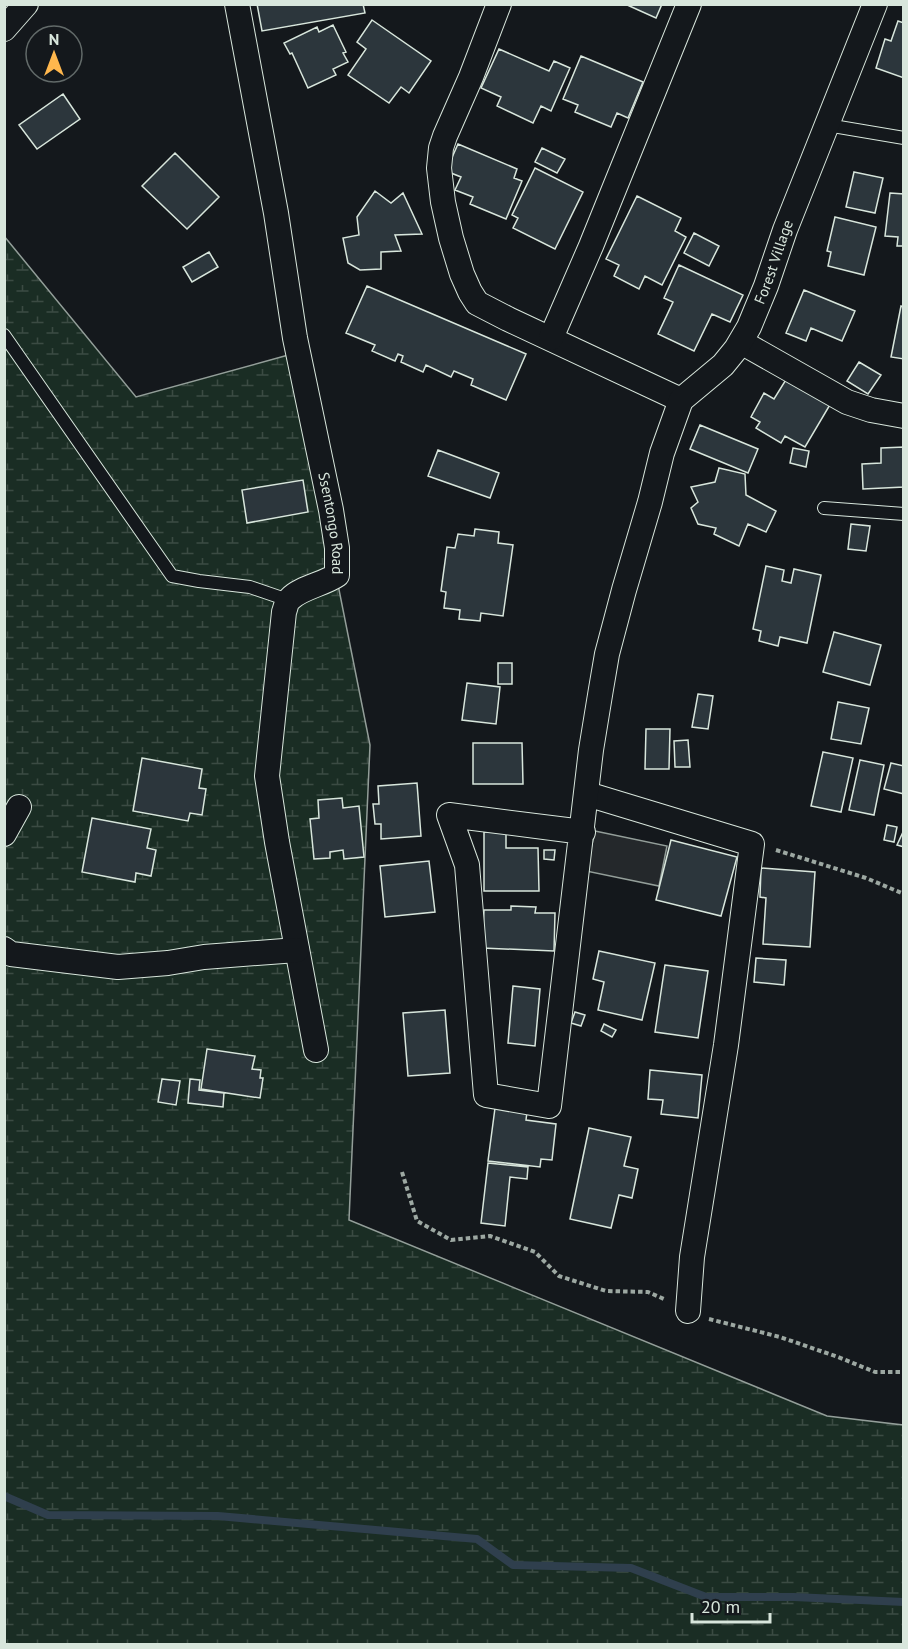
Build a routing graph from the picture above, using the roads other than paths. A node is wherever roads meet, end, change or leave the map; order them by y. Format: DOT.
graph roads {
  1 [pos="26,4"];
  2 [pos="237,4"];
  3 [pos="499,4"];
  4 [pos="689,4"];
  5 [pos="875,4"];
  6 [pos="4,29"];
  7 [pos="827,124"];
  8 [pos="903,138"];
  9 [pos="4,334"];
  10 [pos="551,338"];
  11 [pos="741,342"];
  12 [pos="681,400"];
  13 [pos="903,416"];
  14 [pos="824,508"];
  15 [pos="903,514"];
  16 [pos="288,600"];
  17 [pos="587,794"];
  18 [pos="19,807"];
  19 [pos="583,832"];
  20 [pos="4,834"];
  21 [pos="4,948"];
  22 [pos="297,950"];
  23 [pos="316,1050"];
  24 [pos="688,1311"];
  1 -- 6 [label="street"];
  2 -- 16 [label="street, Ssentongo Road"];
  3 -- 10 [label="street"];
  4 -- 10 [label="street"];
  5 -- 7 [label="street, Forest Village"];
  7 -- 8 [label="lane"];
  7 -- 11 [label="street, Forest Village"];
  9 -- 16 [label="lane"];
  10 -- 12 [label="street"];
  11 -- 12 [label="street, Forest Village"];
  11 -- 13 [label="street"];
  12 -- 17 [label="street"];
  14 -- 15 [label="lane"];
  16 -- 22 [label="street"];
  17 -- 19 [label="street"];
  17 -- 24 [label="street"];
  18 -- 20 [label="street"];
  19 -- 19 [label="street"];
  21 -- 22 [label="street"];
  22 -- 23 [label="street"];
}
